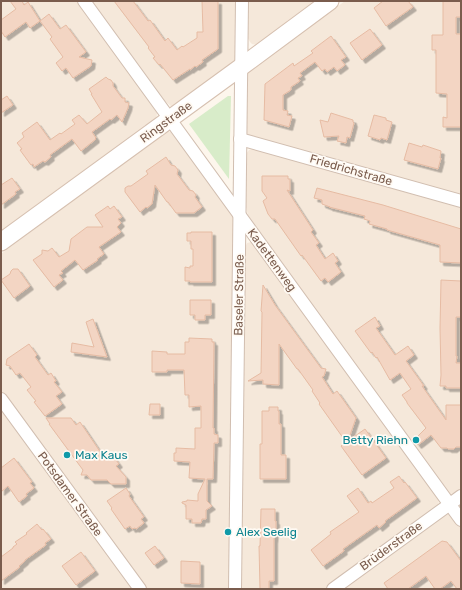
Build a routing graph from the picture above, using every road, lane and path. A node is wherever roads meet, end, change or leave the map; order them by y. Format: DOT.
graph roads {
  1 [pos="84,1"];
  2 [pos="242,1"];
  3 [pos="330,1"];
  4 [pos="241,67"];
  5 [pos="170,119"];
  6 [pos="240,139"];
  7 [pos="461,201"];
  8 [pos="240,216"];
  9 [pos="1,242"];
  10 [pos="1,399"];
  11 [pos="461,496"];
  12 [pos="450,504"];
  13 [pos="461,520"];
  14 [pos="140,589"];
  15 [pos="235,589"];
  16 [pos="333,589"];
  1 -- 5 [label="street, Kadettenweg"];
  2 -- 4 [label="street, Baseler Straße"];
  3 -- 4 [label="street, Ringstraße"];
  4 -- 5 [label="street, Ringstraße"];
  4 -- 6 [label="street, Baseler Straße"];
  5 -- 8 [label="street, Kadettenweg"];
  5 -- 9 [label="street, Ringstraße"];
  6 -- 7 [label="street, Friedrichstraße"];
  6 -- 8 [label="street, Baseler Straße"];
  8 -- 12 [label="street, Kadettenweg"];
  8 -- 15 [label="street, Baseler Straße"];
  10 -- 14 [label="street, Potsdamer Straße"];
  11 -- 12 [label="street, Brüderstraße"];
  12 -- 13 [label="street, Kadettenweg"];
  12 -- 16 [label="street, Brüderstraße"];
}
